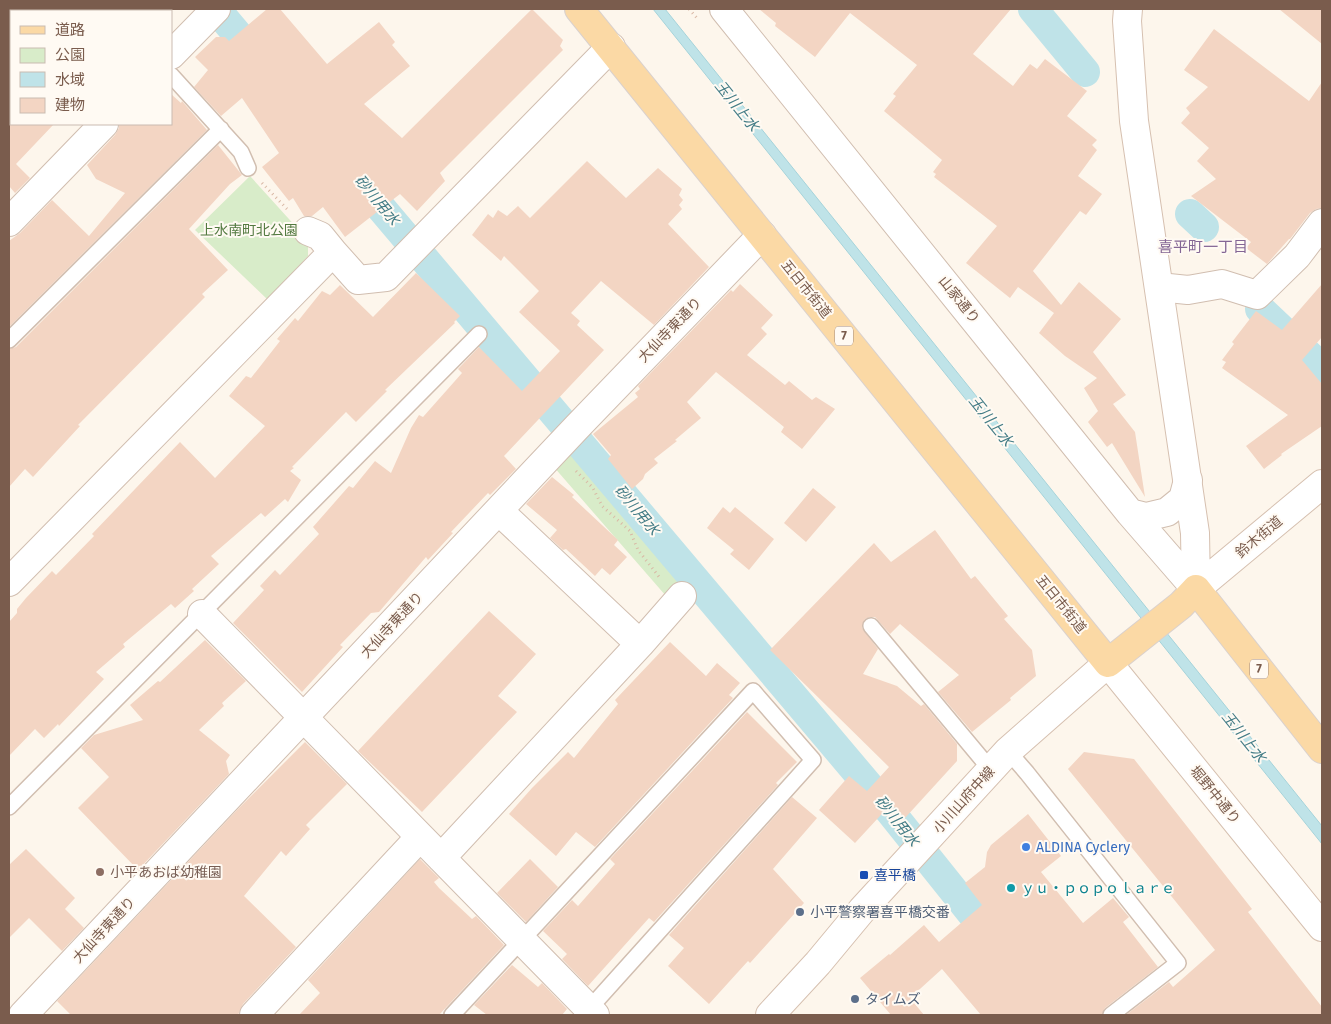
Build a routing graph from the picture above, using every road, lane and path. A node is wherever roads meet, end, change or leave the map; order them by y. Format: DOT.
graph roads {
  1 [pos="579,9"];
  2 [pos="1128,9"];
  3 [pos="732,12"];
  4 [pos="212,13"];
  5 [pos="611,47"];
  6 [pos="172,54"];
  7 [pos="172,76"];
  8 [pos="103,125"];
  9 [pos="221,130"];
  10 [pos="248,168"];
  11 [pos="9,222"];
  12 [pos="1322,223"];
  13 [pos="308,231"];
  14 [pos="762,235"];
  15 [pos="332,252"];
  16 [pos="1158,288"];
  17 [pos="479,334"];
  18 [pos="9,340"];
  19 [pos="565,441"];
  20 [pos="1188,480"];
  21 [pos="1322,484"];
  22 [pos="499,511"];
  23 [pos="1130,512"];
  24 [pos="9,582"];
  25 [pos="1196,590"];
  26 [pos="680,599"];
  27 [pos="202,614"];
  28 [pos="871,626"];
  29 [pos="640,644"];
  30 [pos="1108,663"];
  31 [pos="304,718"];
  32 [pos="1322,749"];
  33 [pos="1000,761"];
  34 [pos="9,806"];
  35 [pos="420,837"];
  36 [pos="441,858"];
  37 [pos="1322,927"];
  38 [pos="521,940"];
  39 [pos="592,1012"];
  40 [pos="23,1015"];
  41 [pos="254,1015"];
  42 [pos="452,1015"];
  43 [pos="770,1015"];
  44 [pos="1111,1015"];
  1 -- 5 [label="main road, 五日市街道 / 7"];
  2 -- 16 [label="street"];
  3 -- 23 [label="street, 山家通り"];
  4 -- 6 [label="street"];
  5 -- 14 [label="main road, 五日市街道 / 7"];
  5 -- 15 [label="street"];
  7 -- 9 [label="lane"];
  8 -- 11 [label="street"];
  9 -- 10 [label="lane"];
  9 -- 18 [label="lane"];
  10 -- 13 [label="path"];
  12 -- 16 [label="street"];
  13 -- 15 [label="street"];
  14 -- 19 [label="street, 大仙寺東通り"];
  14 -- 30 [label="main road, 五日市街道 / 7"];
  15 -- 24 [label="street"];
  16 -- 20 [label="street"];
  17 -- 27 [label="lane"];
  19 -- 22 [label="street, 大仙寺東通り"];
  19 -- 26 [label="path"];
  20 -- 23 [label="street"];
  20 -- 25 [label="street"];
  21 -- 25 [label="street, 鈴木街道"];
  22 -- 29 [label="street"];
  22 -- 31 [label="street, 大仙寺東通り"];
  23 -- 25 [label="street, 山家通り"];
  25 -- 30 [label="main road"];
  25 -- 32 [label="main road, 7"];
  26 -- 29 [label="street"];
  27 -- 31 [label="street"];
  27 -- 34 [label="lane"];
  28 -- 33 [label="lane"];
  29 -- 36 [label="street"];
  30 -- 33 [label="street, 小川山府中線"];
  30 -- 37 [label="street, 堀野中通り"];
  31 -- 35 [label="street"];
  31 -- 40 [label="street, 大仙寺東通り"];
  33 -- 43 [label="street, 小川山府中線"];
  33 -- 44 [label="lane"];
  35 -- 36 [label="street"];
  35 -- 41 [label="street"];
  36 -- 38 [label="street"];
  38 -- 39 [label="street"];
  38 -- 39 [label="lane"];
  38 -- 42 [label="lane"];
}
